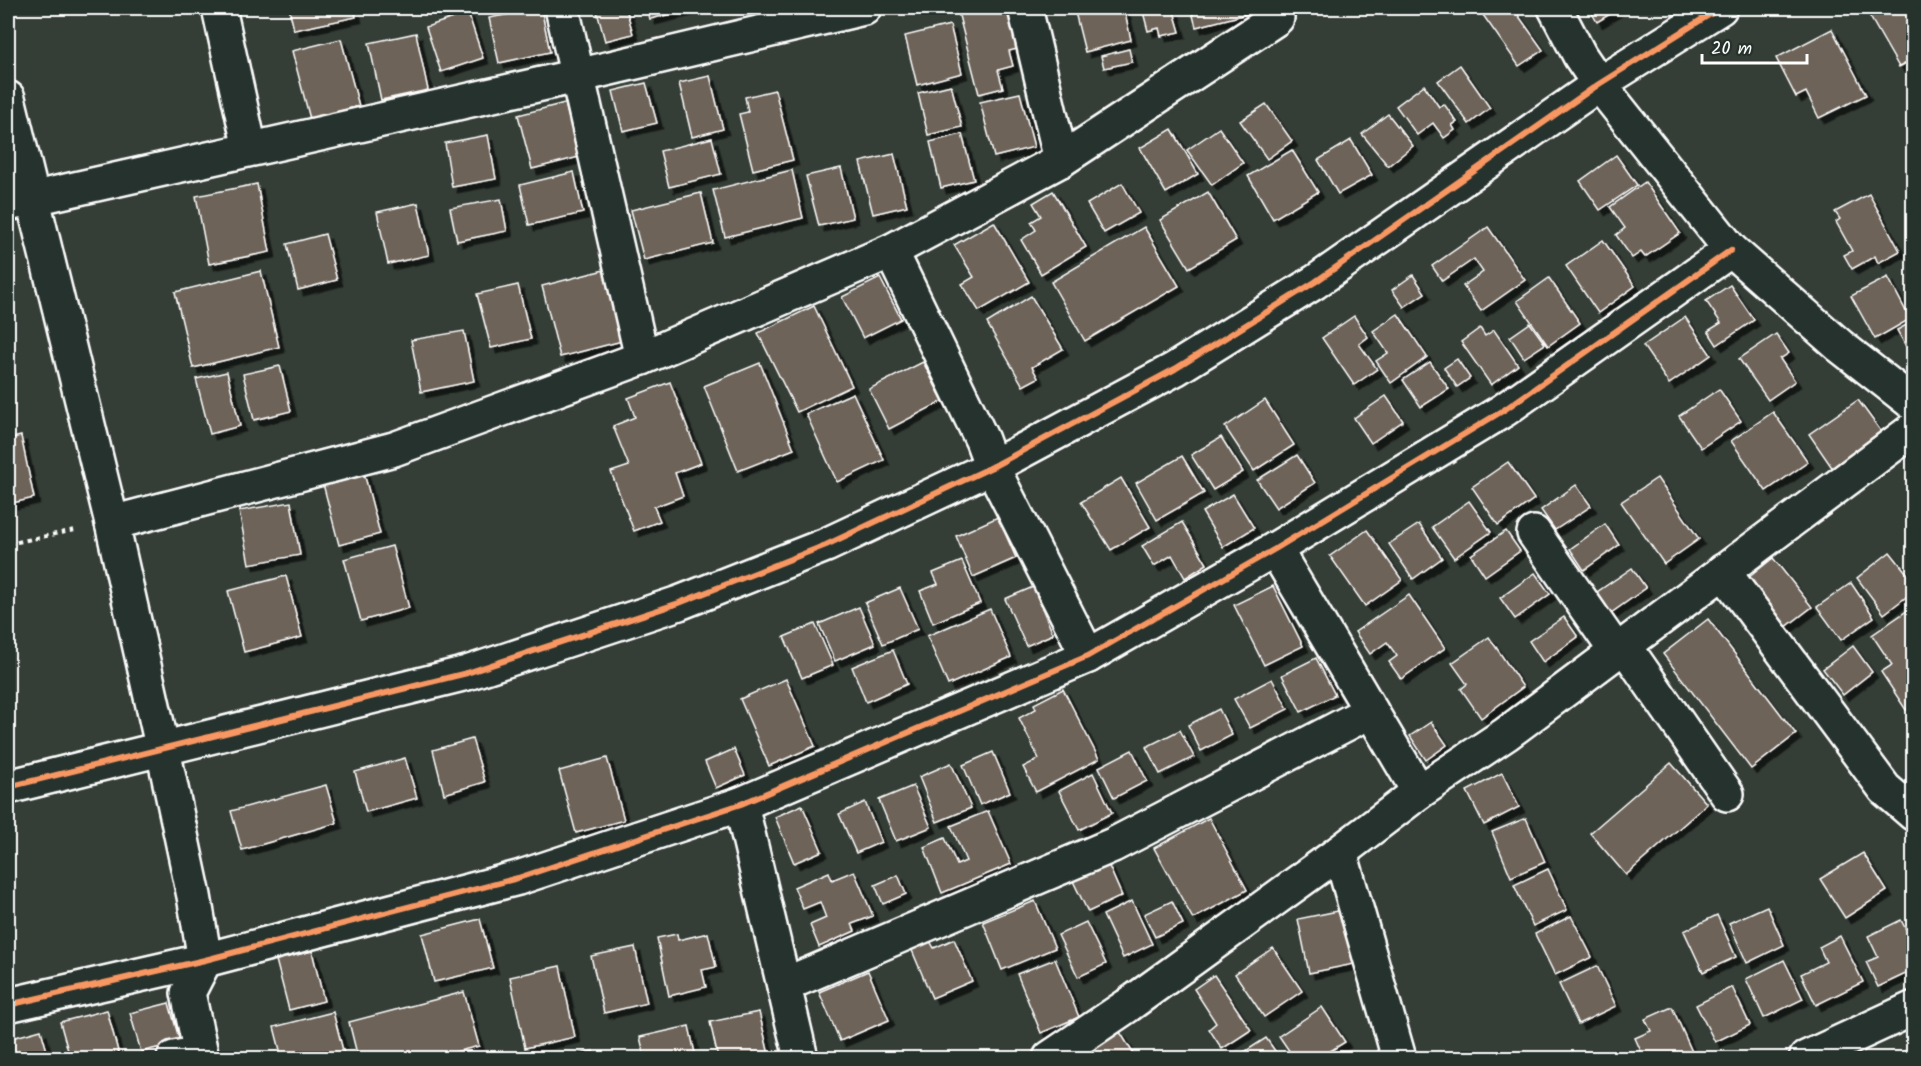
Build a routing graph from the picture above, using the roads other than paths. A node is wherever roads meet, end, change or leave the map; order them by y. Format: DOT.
graph roads {
  1 [pos="219,8"];
  2 [pos="562,8"];
  3 [pos="864,8"];
  4 [pos="1025,8"];
  5 [pos="1275,8"];
  6 [pos="1555,8"];
  7 [pos="1720,8"];
  8 [pos="578,76"];
  9 [pos="1599,84"];
  10 [pos="8,98"];
  11 [pos="250,149"];
  12 [pos="1061,160"];
  13 [pos="19,201"];
  14 [pos="1731,250"];
  15 [pos="891,251"];
  16 [pos="642,358"];
  17 [pos="1914,404"];
  18 [pos="1914,429"];
  19 [pos="992,467"];
  20 [pos="112,523"];
  21 [pos="1534,533"];
  22 [pos="1275,549"];
  23 [pos="1723,571"];
  24 [pos="1620,648"];
  25 [pos="1088,656"];
  26 [pos="1371,711"];
  27 [pos="162,750"];
  28 [pos="8,787"];
  29 [pos="1419,792"];
  30 [pos="1727,794"];
  31 [pos="741,804"];
  32 [pos="1914,814"];
  33 [pos="1340,852"];
  34 [pos="205,960"];
  35 [pos="784,985"];
  36 [pos="8,1005"];
  37 [pos="1914,1008"];
  38 [pos="193,1057"];
  39 [pos="801,1059"];
  40 [pos="1050,1059"];
  41 [pos="1399,1059"];
  42 [pos="1806,1059"];
  1 -- 11 [label="street"];
  2 -- 8 [label="street"];
  3 -- 8 [label="street"];
  4 -- 12 [label="street"];
  5 -- 12 [label="street"];
  6 -- 9 [label="street"];
  7 -- 9 [label="street"];
  8 -- 11 [label="street"];
  8 -- 16 [label="street"];
  9 -- 14 [label="street"];
  9 -- 19 [label="street"];
  10 -- 13 [label="street"];
  11 -- 13 [label="street"];
  12 -- 15 [label="street"];
  13 -- 20 [label="street"];
  14 -- 17 [label="street"];
  14 -- 22 [label="street"];
  15 -- 16 [label="street"];
  15 -- 19 [label="street"];
  16 -- 20 [label="street"];
  18 -- 23 [label="street"];
  19 -- 25 [label="street"];
  19 -- 27 [label="street"];
  20 -- 27 [label="street"];
  21 -- 24 [label="street"];
  22 -- 25 [label="street"];
  22 -- 26 [label="street"];
  23 -- 24 [label="street"];
  23 -- 32 [label="street"];
  24 -- 29 [label="street"];
  24 -- 30 [label="street"];
  25 -- 31 [label="street"];
  26 -- 29 [label="street"];
  26 -- 35 [label="street"];
  27 -- 28 [label="street"];
  27 -- 34 [label="street"];
  29 -- 33 [label="street"];
  31 -- 34 [label="street"];
  31 -- 35 [label="street"];
  33 -- 40 [label="street"];
  33 -- 41 [label="street"];
  34 -- 36 [label="street"];
  34 -- 38 [label="street"];
  35 -- 39 [label="street"];
  37 -- 42 [label="street"];
}
